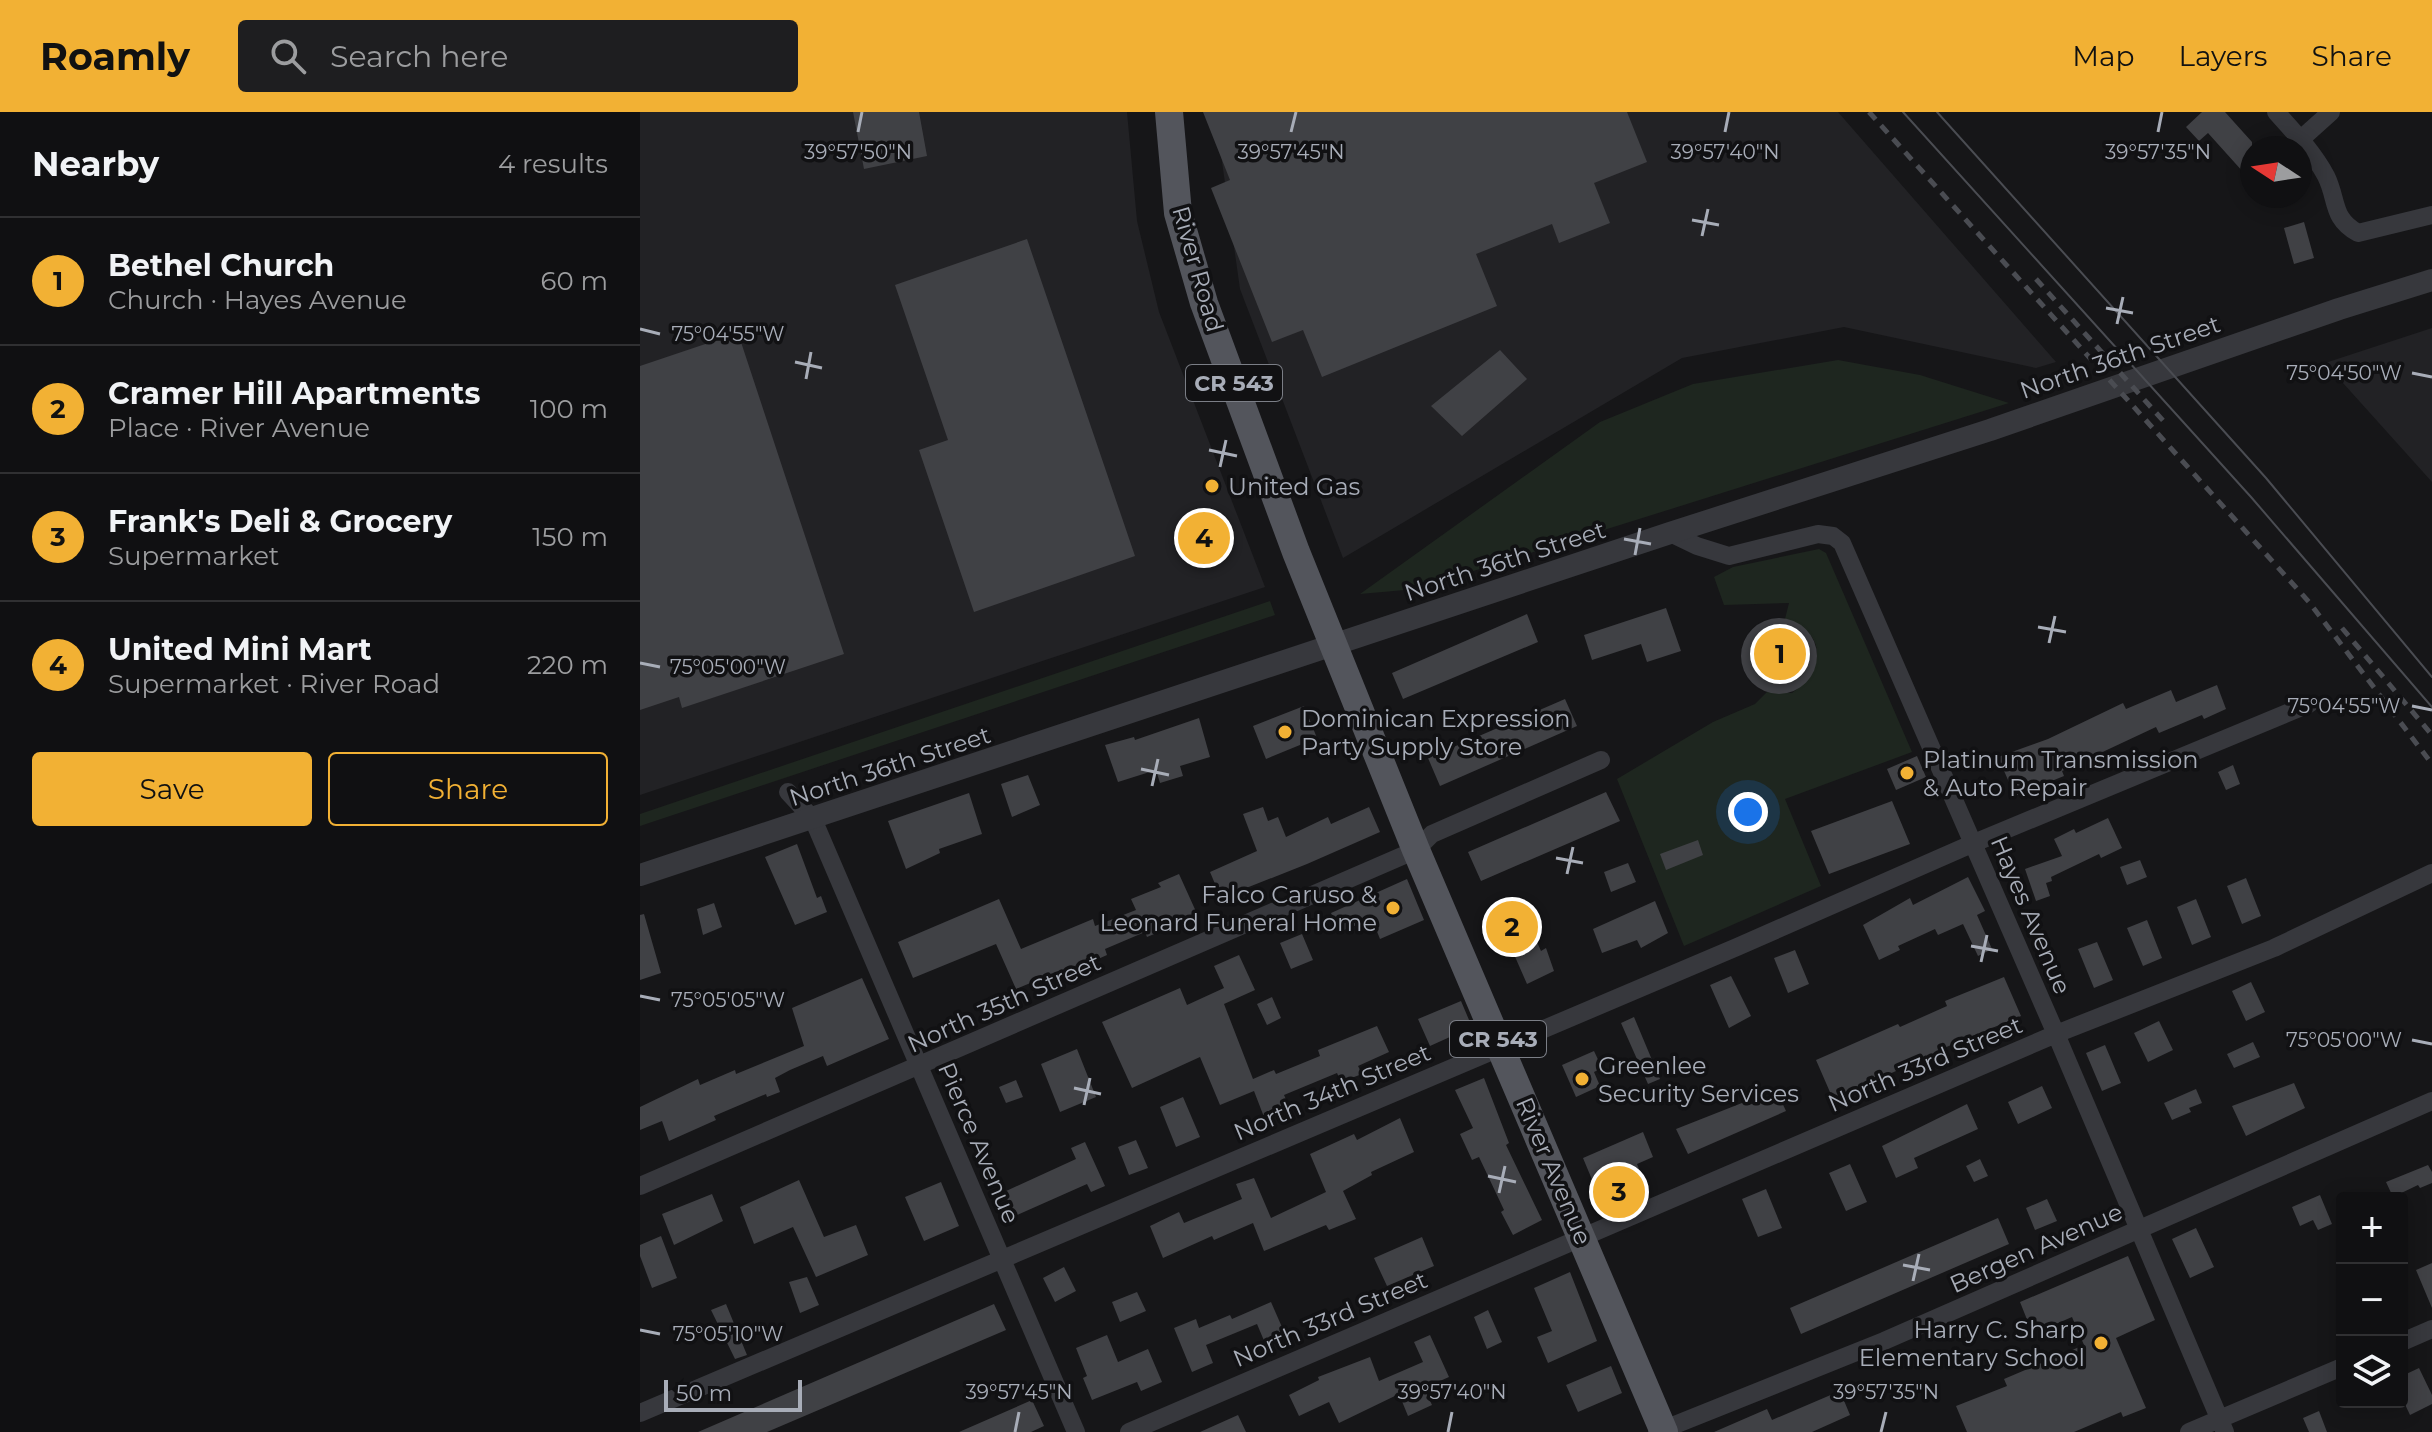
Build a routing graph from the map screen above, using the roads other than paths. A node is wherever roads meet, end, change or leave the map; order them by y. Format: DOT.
graph roads {
  1 [pos="1169,112"];
  2 [pos="2276,112"];
  3 [pos="2331,112"];
  4 [pos="2298,136"];
  5 [pos="2304,136"];
  6 [pos="2312,156"];
  7 [pos="2432,215"];
  8 [pos="2432,280"];
  9 [pos="1670,533"];
  10 [pos="1334,645"];
  11 [pos="2309,704"];
  12 [pos="1601,760"];
  13 [pos="788,792"];
  14 [pos="813,819"];
  15 [pos="1974,843"];
  16 [pos="1416,850"];
  17 [pos="2432,873"];
  18 [pos="640,875"];
  19 [pos="2056,1034"];
  20 [pos="1501,1046"];
  21 [pos="920,1066"];
  22 [pos="2432,1101"];
  23 [pos="640,1186"];
  24 [pos="2139,1229"];
  25 [pos="1581,1236"];
  26 [pos="1003,1258"];
  27 [pos="2432,1329"];
  28 [pos="2408,1339"];
  29 [pos="2336,1370"];
  30 [pos="640,1413"];
  31 [pos="2222,1425"];
  32 [pos="1661,1431"];
  33 [pos="1076,1432"];
  34 [pos="1129,1432"];
  35 [pos="2189,1432"];
  1 -- 10 [label="main road, River Road / CR 543"];
  2 -- 4 [label="street"];
  3 -- 5 [label="street"];
  6 -- 7 [label="street"];
  8 -- 9 [label="street, North 36th Street"];
  9 -- 10 [label="street, North 36th Street"];
  9 -- 15 [label="street, Hayes Avenue"];
  10 -- 14 [label="street, North 36th Street"];
  10 -- 16 [label="main road, River Avenue / CR 543"];
  11 -- 15 [label="street, North 34th Street"];
  12 -- 16 [label="street, North 35th Street"];
  13 -- 14 [label="street, Pierce Avenue"];
  14 -- 18 [label="street, North 36th Street"];
  14 -- 21 [label="street, Pierce Avenue"];
  15 -- 19 [label="street, Hayes Avenue"];
  15 -- 20 [label="street, North 34th Street"];
  16 -- 20 [label="main road, River Avenue / CR 543"];
  16 -- 21 [label="street, North 35th Street"];
  17 -- 19 [label="street, North 33rd Street"];
  19 -- 24 [label="street, Hayes Avenue"];
  19 -- 25 [label="street, North 33rd Street"];
  20 -- 25 [label="main road, River Avenue / CR 543"];
  20 -- 26 [label="street, North 34th Street"];
  21 -- 23 [label="street, North 35th Street"];
  21 -- 26 [label="street, Pierce Avenue"];
  22 -- 24 [label="street, Bergen Avenue"];
  24 -- 31 [label="street, Hayes Avenue"];
  24 -- 32 [label="street, Bergen Avenue"];
  25 -- 32 [label="main road, River Avenue / CR 543"];
  25 -- 34 [label="street, North 33rd Street"];
  26 -- 30 [label="street, North 34th Street"];
  26 -- 33 [label="street, Pierce Avenue"];
  27 -- 28 [label="street"];
  29 -- 31 [label="street"];
  31 -- 35 [label="street"];
}
